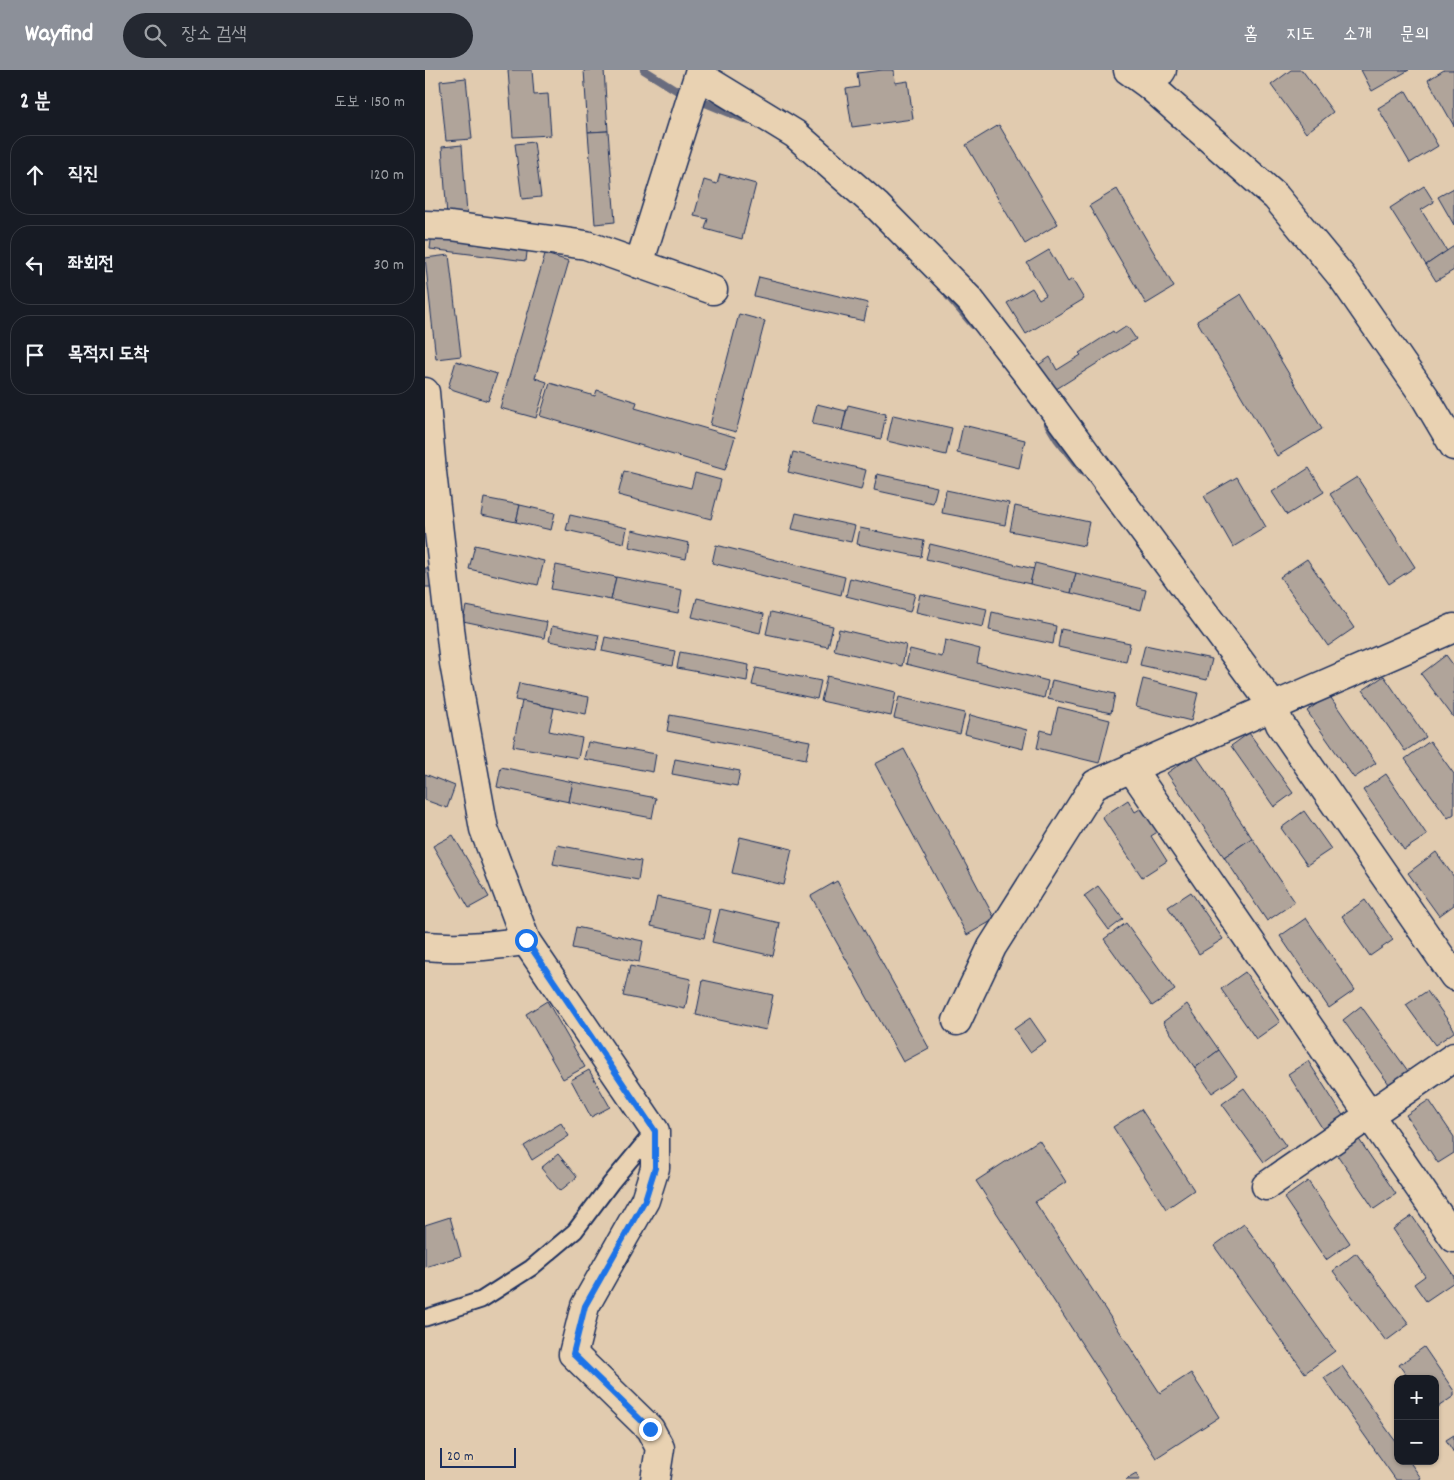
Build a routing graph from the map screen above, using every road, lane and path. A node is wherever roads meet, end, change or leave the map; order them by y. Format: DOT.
graph roads {
  1 [pos="1128,70"];
  2 [pos="700,73"];
  3 [pos="1156,78"];
  4 [pos="425,224"];
  5 [pos="639,264"];
  6 [pos="713,290"];
  7 [pos="426,408"];
  8 [pos="1454,446"];
  9 [pos="1454,628"];
  10 [pos="1273,706"];
  11 [pos="1131,768"];
  12 [pos="526,940"];
  13 [pos="425,946"];
  14 [pos="1454,976"];
  15 [pos="957,1021"];
  16 [pos="1454,1057"];
  17 [pos="1370,1116"];
  18 [pos="655,1131"];
  19 [pos="1266,1186"];
  20 [pos="1454,1238"];
  21 [pos="425,1318"];
  22 [pos="655,1480"];
  1 -- 3 [label="street"];
  2 -- 5 [label="street"];
  2 -- 10 [label="street"];
  3 -- 8 [label="street"];
  4 -- 5 [label="street"];
  5 -- 6 [label="street"];
  7 -- 12 [label="street"];
  9 -- 10 [label="street"];
  10 -- 11 [label="street"];
  10 -- 14 [label="street"];
  11 -- 15 [label="street"];
  11 -- 17 [label="street"];
  12 -- 13 [label="street"];
  12 -- 18 [label="street"];
  16 -- 17 [label="street"];
  17 -- 19 [label="street"];
  17 -- 20 [label="street"];
  18 -- 21 [label="lane"];
  18 -- 22 [label="street"];
}
